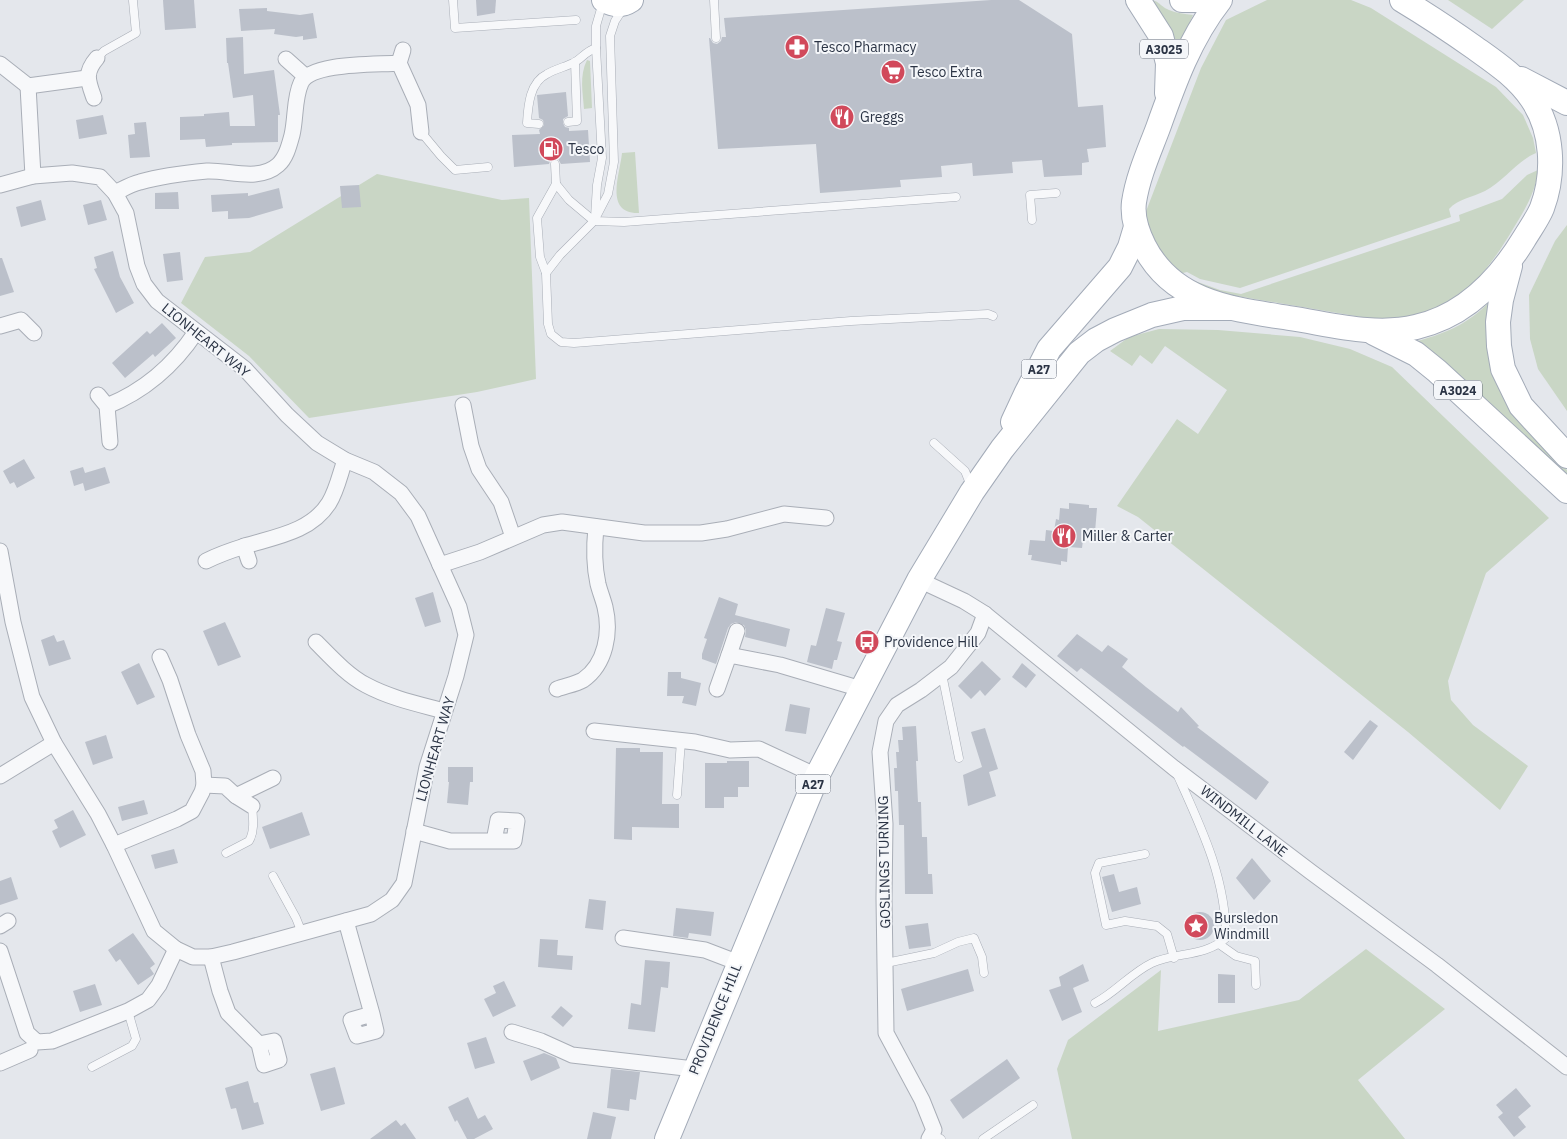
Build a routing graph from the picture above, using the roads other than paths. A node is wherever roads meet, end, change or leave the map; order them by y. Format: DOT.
graph roads {
  1 [pos="453,0"];
  2 [pos="604,0"];
  3 [pos="714,0"];
  4 [pos="1138,0"];
  5 [pos="1182,0"];
  6 [pos="1213,0"];
  7 [pos="1220,0"];
  8 [pos="1402,0"];
  9 [pos="133,1"];
  10 [pos="629,1"];
  11 [pos="576,20"];
  12 [pos="716,38"];
  13 [pos="596,48"];
  14 [pos="97,58"];
  15 [pos="286,59"];
  16 [pos="575,62"];
  17 [pos="0,64"];
  18 [pos="1506,70"];
  19 [pos="305,76"];
  20 [pos="87,78"];
  21 [pos="28,86"];
  22 [pos="94,98"];
  23 [pos="1567,103"];
  24 [pos="1166,104"];
  25 [pos="568,122"];
  26 [pos="539,124"];
  27 [pos="421,132"];
  28 [pos="555,164"];
  29 [pos="488,167"];
  30 [pos="33,176"];
  31 [pos="1567,183"];
  32 [pos="556,184"];
  33 [pos="0,185"];
  34 [pos="115,193"];
  35 [pos="1056,193"];
  36 [pos="956,197"];
  37 [pos="1541,209"];
  38 [pos="1032,220"];
  39 [pos="594,221"];
  40 [pos="1136,227"];
  41 [pos="1512,257"];
  42 [pos="546,273"];
  43 [pos="1231,308"];
  44 [pos="993,316"];
  45 [pos="0,326"];
  46 [pos="1370,331"];
  47 [pos="196,332"];
  48 [pos="34,333"];
  49 [pos="463,405"];
  50 [pos="110,442"];
  51 [pos="934,443"];
  52 [pos="1002,449"];
  53 [pos="1567,456"];
  54 [pos="345,460"];
  55 [pos="1567,491"];
  56 [pos="972,492"];
  57 [pos="826,518"];
  58 [pos="596,527"];
  59 [pos="513,537"];
  60 [pos="244,546"];
  61 [pos="1,561"];
  62 [pos="206,561"];
  63 [pos="249,561"];
  64 [pos="440,565"];
  65 [pos="919,580"];
  66 [pos="986,614"];
  67 [pos="736,631"];
  68 [pos="316,642"];
  69 [pos="729,655"];
  70 [pos="160,657"];
  71 [pos="942,674"];
  72 [pos="557,689"];
  73 [pos="717,689"];
  74 [pos="861,689"];
  75 [pos="444,712"];
  76 [pos="594,731"];
  77 [pos="681,741"];
  78 [pos="54,743"];
  79 [pos="959,758"];
  80 [pos="1174,768"];
  81 [pos="0,776"];
  82 [pos="816,776"];
  83 [pos="273,778"];
  84 [pos="204,785"];
  85 [pos="677,795"];
  86 [pos="236,796"];
  87 [pos="252,806"];
  88 [pos="414,831"];
  89 [pos="494,841"];
  90 [pos="114,845"];
  91 [pos="226,853"];
  92 [pos="1145,854"];
  93 [pos="273,876"];
  94 [pos="346,921"];
  95 [pos="302,933"];
  96 [pos="623,938"];
  97 [pos="1219,944"];
  98 [pos="176,949"];
  99 [pos="0,951"];
  100 [pos="211,957"];
  101 [pos="1174,958"];
  102 [pos="886,962"];
  103 [pos="739,963"];
  104 [pos="984,973"];
  105 [pos="1256,985"];
  106 [pos="1095,1003"];
  107 [pos="128,1012"];
  108 [pos="372,1014"];
  109 [pos="512,1032"];
  110 [pos="259,1044"];
  111 [pos="30,1050"];
  112 [pos="0,1063"];
  113 [pos="92,1067"];
  114 [pos="1567,1067"];
  115 [pos="694,1069"];
  116 [pos="1033,1105"];
  117 [pos="934,1137"];
  118 [pos="667,1139"];
  119 [pos="983,1139"];
  1 -- 11 [label="lane"];
  2 -- 10 [label="main road"];
  2 -- 13 [label="lane"];
  3 -- 12 [label="lane"];
  4 -- 24 [label="main road, A3025"];
  5 -- 6 [label="main road"];
  7 -- 24 [label="main road"];
  8 -- 18 [label="main road"];
  9 -- 14 [label="lane"];
  10 -- 39 [label="lane"];
  13 -- 16 [label="lane"];
  13 -- 39 [label="lane"];
  14 -- 20 [label="street"];
  15 -- 19 [label="street"];
  16 -- 25 [label="lane"];
  16 -- 26 [label="lane"];
  17 -- 21 [label="street"];
  18 -- 23 [label="main road"];
  18 -- 37 [label="main road"];
  19 -- 27 [label="street"];
  19 -- 34 [label="street"];
  20 -- 21 [label="street"];
  20 -- 22 [label="street"];
  21 -- 30 [label="street"];
  24 -- 40 [label="main road"];
  27 -- 29 [label="lane"];
  28 -- 32 [label="lane"];
  30 -- 33 [label="street, LIONHEART WAY"];
  30 -- 34 [label="street, LIONHEART WAY"];
  31 -- 37 [label="main road"];
  32 -- 39 [label="lane"];
  32 -- 42 [label="lane"];
  34 -- 47 [label="street, LIONHEART WAY"];
  35 -- 38 [label="lane"];
  36 -- 39 [label="lane"];
  37 -- 41 [label="main road"];
  39 -- 42 [label="lane"];
  40 -- 43 [label="main road"];
  40 -- 52 [label="main road, PROVIDENCE HILL / A27"];
  41 -- 46 [label="main road"];
  41 -- 53 [label="main road"];
  42 -- 44 [label="lane"];
  43 -- 46 [label="main road"];
  43 -- 52 [label="main road, PROVIDENCE HILL / A27"];
  45 -- 48 [label="street"];
  46 -- 55 [label="main road, A3024"];
  47 -- 50 [label="street"];
  47 -- 54 [label="street, LIONHEART WAY"];
  49 -- 59 [label="street"];
  51 -- 56 [label="lane"];
  52 -- 56 [label="main road, PROVIDENCE HILL / A27"];
  54 -- 60 [label="street"];
  54 -- 64 [label="street, LIONHEART WAY"];
  56 -- 65 [label="main road, PROVIDENCE HILL / A27"];
  57 -- 58 [label="street"];
  58 -- 59 [label="street"];
  58 -- 72 [label="street"];
  59 -- 64 [label="street"];
  60 -- 62 [label="street"];
  60 -- 63 [label="street"];
  61 -- 78 [label="street, LIONHEART WAY"];
  64 -- 75 [label="street, LIONHEART WAY"];
  65 -- 66 [label="street, WINDMILL LANE"];
  65 -- 74 [label="main road, PROVIDENCE HILL / A27"];
  66 -- 71 [label="street, GOSLINGS TURNING"];
  66 -- 80 [label="street, WINDMILL LANE"];
  67 -- 69 [label="street"];
  68 -- 75 [label="street"];
  69 -- 73 [label="street"];
  69 -- 74 [label="street"];
  70 -- 84 [label="street"];
  71 -- 79 [label="lane"];
  71 -- 102 [label="street, GOSLINGS TURNING"];
  74 -- 82 [label="main road, PROVIDENCE HILL / A27"];
  75 -- 88 [label="street, LIONHEART WAY"];
  76 -- 77 [label="street"];
  77 -- 82 [label="street"];
  77 -- 85 [label="lane"];
  78 -- 81 [label="street"];
  78 -- 90 [label="street, LIONHEART WAY"];
  80 -- 97 [label="lane"];
  80 -- 114 [label="street, WINDMILL LANE"];
  82 -- 103 [label="main road, PROVIDENCE HILL / A27"];
  83 -- 86 [label="street"];
  84 -- 86 [label="street"];
  84 -- 90 [label="street"];
  86 -- 87 [label="street"];
  87 -- 91 [label="lane"];
  88 -- 89 [label="street"];
  88 -- 94 [label="street, LIONHEART WAY"];
  90 -- 98 [label="street, LIONHEART WAY"];
  92 -- 101 [label="lane"];
  93 -- 95 [label="lane"];
  94 -- 95 [label="street, LIONHEART WAY"];
  94 -- 108 [label="street"];
  95 -- 100 [label="street, LIONHEART WAY"];
  96 -- 103 [label="street"];
  97 -- 101 [label="lane"];
  97 -- 105 [label="lane"];
  98 -- 100 [label="street, LIONHEART WAY"];
  98 -- 107 [label="street"];
  99 -- 107 [label="street"];
  100 -- 110 [label="street"];
  101 -- 106 [label="lane"];
  102 -- 104 [label="lane"];
  102 -- 117 [label="street, GOSLINGS TURNING"];
  103 -- 115 [label="main road, PROVIDENCE HILL / A27"];
  107 -- 113 [label="lane"];
  109 -- 115 [label="street"];
  111 -- 112 [label="street"];
  115 -- 118 [label="main road, PROVIDENCE HILL / A27"];
  116 -- 119 [label="lane"];
}
